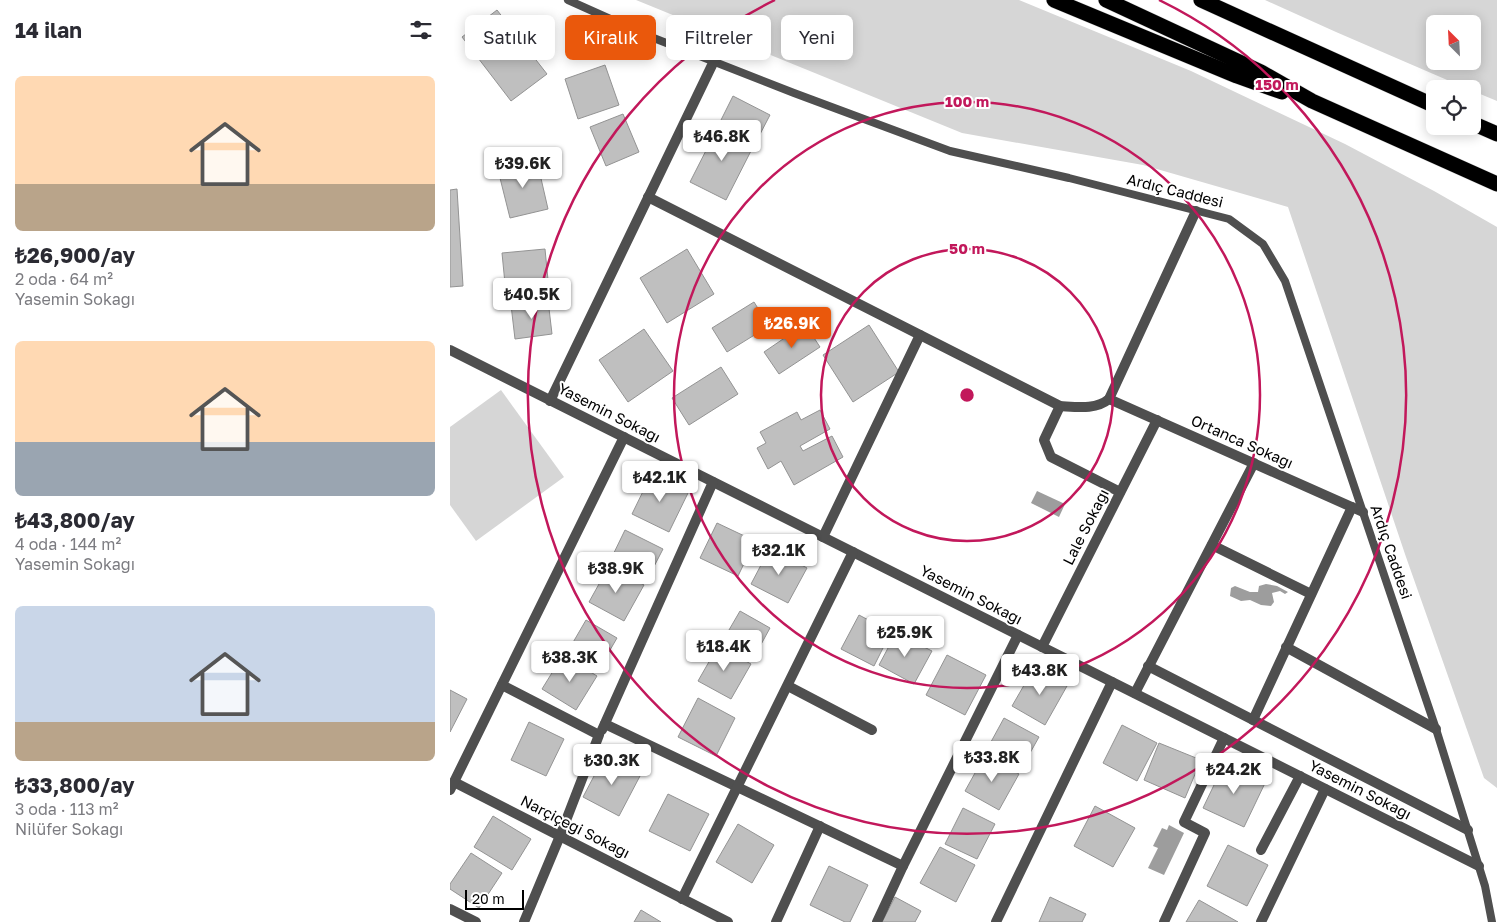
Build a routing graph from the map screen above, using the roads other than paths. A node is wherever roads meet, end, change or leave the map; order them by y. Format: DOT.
graph roads {
  1 [pos="568,0"];
  2 [pos="1054,0"];
  3 [pos="1106,0"];
  4 [pos="1201,0"];
  5 [pos="714,61"];
  6 [pos="1312,101"];
  7 [pos="1426,102"];
  8 [pos="1481,127"];
  9 [pos="1497,134"];
  10 [pos="1497,184"];
  11 [pos="648,197"];
  12 [pos="1196,211"];
  13 [pos="920,335"];
  14 [pos="450,350"];
  15 [pos="1109,399"];
  16 [pos="550,400"];
  17 [pos="1060,406"];
  18 [pos="1157,420"];
  19 [pos="624,437"];
  20 [pos="1254,464"];
  21 [pos="714,482"];
  22 [pos="1120,492"];
  23 [pos="1352,507"];
  24 [pos="1363,512"];
  25 [pos="823,537"];
  26 [pos="1212,545"];
  27 [pos="853,552"];
  28 [pos="1311,594"];
  29 [pos="1018,635"];
  30 [pos="1042,647"];
  31 [pos="1286,648"];
  32 [pos="1148,666"];
  33 [pos="1112,682"];
  34 [pos="502,685"];
  35 [pos="788,686"];
  36 [pos="1134,693"];
  37 [pos="1253,720"];
  38 [pos="605,724"];
  39 [pos="1436,729"];
  40 [pos="872,730"];
  41 [pos="599,735"];
  42 [pos="1224,738"];
  43 [pos="1300,776"];
  44 [pos="452,786"];
  45 [pos="738,786"];
  46 [pos="1325,789"];
  47 [pos="820,826"];
  48 [pos="1468,830"];
  49 [pos="560,836"];
  50 [pos="1261,850"];
  51 [pos="903,866"];
  52 [pos="1479,866"];
  53 [pos="682,899"];
  54 [pos="450,909"];
  55 [pos="476,922"];
  56 [pos="524,922"];
  57 [pos="728,922"];
  58 [pos="776,922"];
  59 [pos="876,922"];
  60 [pos="996,922"];
  61 [pos="1164,922"];
  62 [pos="1261,922"];
  63 [pos="1492,922"];
  1 -- 5 [label="lane, Ardıç Caddesi"];
  2 -- 6 [label="highway"];
  3 -- 6 [label="highway"];
  4 -- 7 [label="highway"];
  5 -- 11 [label="street"];
  5 -- 12 [label="lane, Ardıç Caddesi"];
  6 -- 10 [label="highway"];
  8 -- 9 [label="highway"];
  11 -- 13 [label="street"];
  11 -- 16 [label="street"];
  12 -- 15 [label="street"];
  12 -- 24 [label="lane, Ardıç Caddesi"];
  13 -- 17 [label="street"];
  13 -- 25 [label="street"];
  14 -- 16 [label="street, Yasemin Sokağı"];
  15 -- 17 [label="street"];
  15 -- 18 [label="street, Ortanca Sokağı"];
  16 -- 19 [label="street, Yasemin Sokağı"];
  17 -- 22 [label="street"];
  18 -- 20 [label="street, Ortanca Sokağı"];
  18 -- 22 [label="street, Lale Sokağı"];
  19 -- 21 [label="street, Yasemin Sokağı"];
  19 -- 34 [label="street"];
  20 -- 23 [label="street, Ortanca Sokağı"];
  20 -- 26 [label="street"];
  21 -- 25 [label="street, Yasemin Sokağı"];
  21 -- 38 [label="street"];
  22 -- 30 [label="street, Lale Sokağı"];
  23 -- 24 [label="street, Ortanca Sokağı"];
  23 -- 28 [label="street"];
  24 -- 39 [label="lane, Ardıç Caddesi"];
  25 -- 27 [label="street, Yasemin Sokağı"];
  26 -- 28 [label="street"];
  26 -- 32 [label="street"];
  27 -- 29 [label="street, Yasemin Sokağı"];
  27 -- 35 [label="street"];
  28 -- 31 [label="street"];
  29 -- 30 [label="street, Yasemin Sokağı"];
  29 -- 51 [label="street"];
  30 -- 33 [label="street, Yasemin Sokağı"];
  31 -- 37 [label="street"];
  31 -- 39 [label="street"];
  32 -- 36 [label="street"];
  32 -- 37 [label="street, Yasemin Sokağı"];
  33 -- 36 [label="street, Yasemin Sokağı"];
  33 -- 60 [label="street"];
  34 -- 41 [label="street"];
  34 -- 44 [label="street"];
  35 -- 40 [label="street"];
  35 -- 45 [label="street"];
  36 -- 42 [label="street, Yasemin Sokağı"];
  37 -- 48 [label="street, Yasemin Sokağı"];
  38 -- 41 [label="street"];
  38 -- 45 [label="street"];
  39 -- 48 [label="lane, Ardıç Caddesi"];
  41 -- 49 [label="street"];
  42 -- 43 [label="street, Yasemin Sokağı"];
  42 -- 61 [label="street"];
  43 -- 46 [label="street, Yasemin Sokağı"];
  43 -- 50 [label="street"];
  44 -- 49 [label="street, Narçiçeği Sokağı"];
  45 -- 47 [label="street"];
  45 -- 53 [label="street"];
  46 -- 52 [label="street, Yasemin Sokağı"];
  46 -- 62 [label="street"];
  47 -- 51 [label="street"];
  47 -- 58 [label="street"];
  48 -- 52 [label="lane, Ardıç Caddesi"];
  49 -- 53 [label="street, Narçiçeği Sokağı"];
  49 -- 56 [label="street"];
  51 -- 59 [label="street"];
  52 -- 63 [label="lane, Ardıç Caddesi"];
  53 -- 57 [label="street, Narçiçeği Sokağı"];
  54 -- 55 [label="street"];
}
